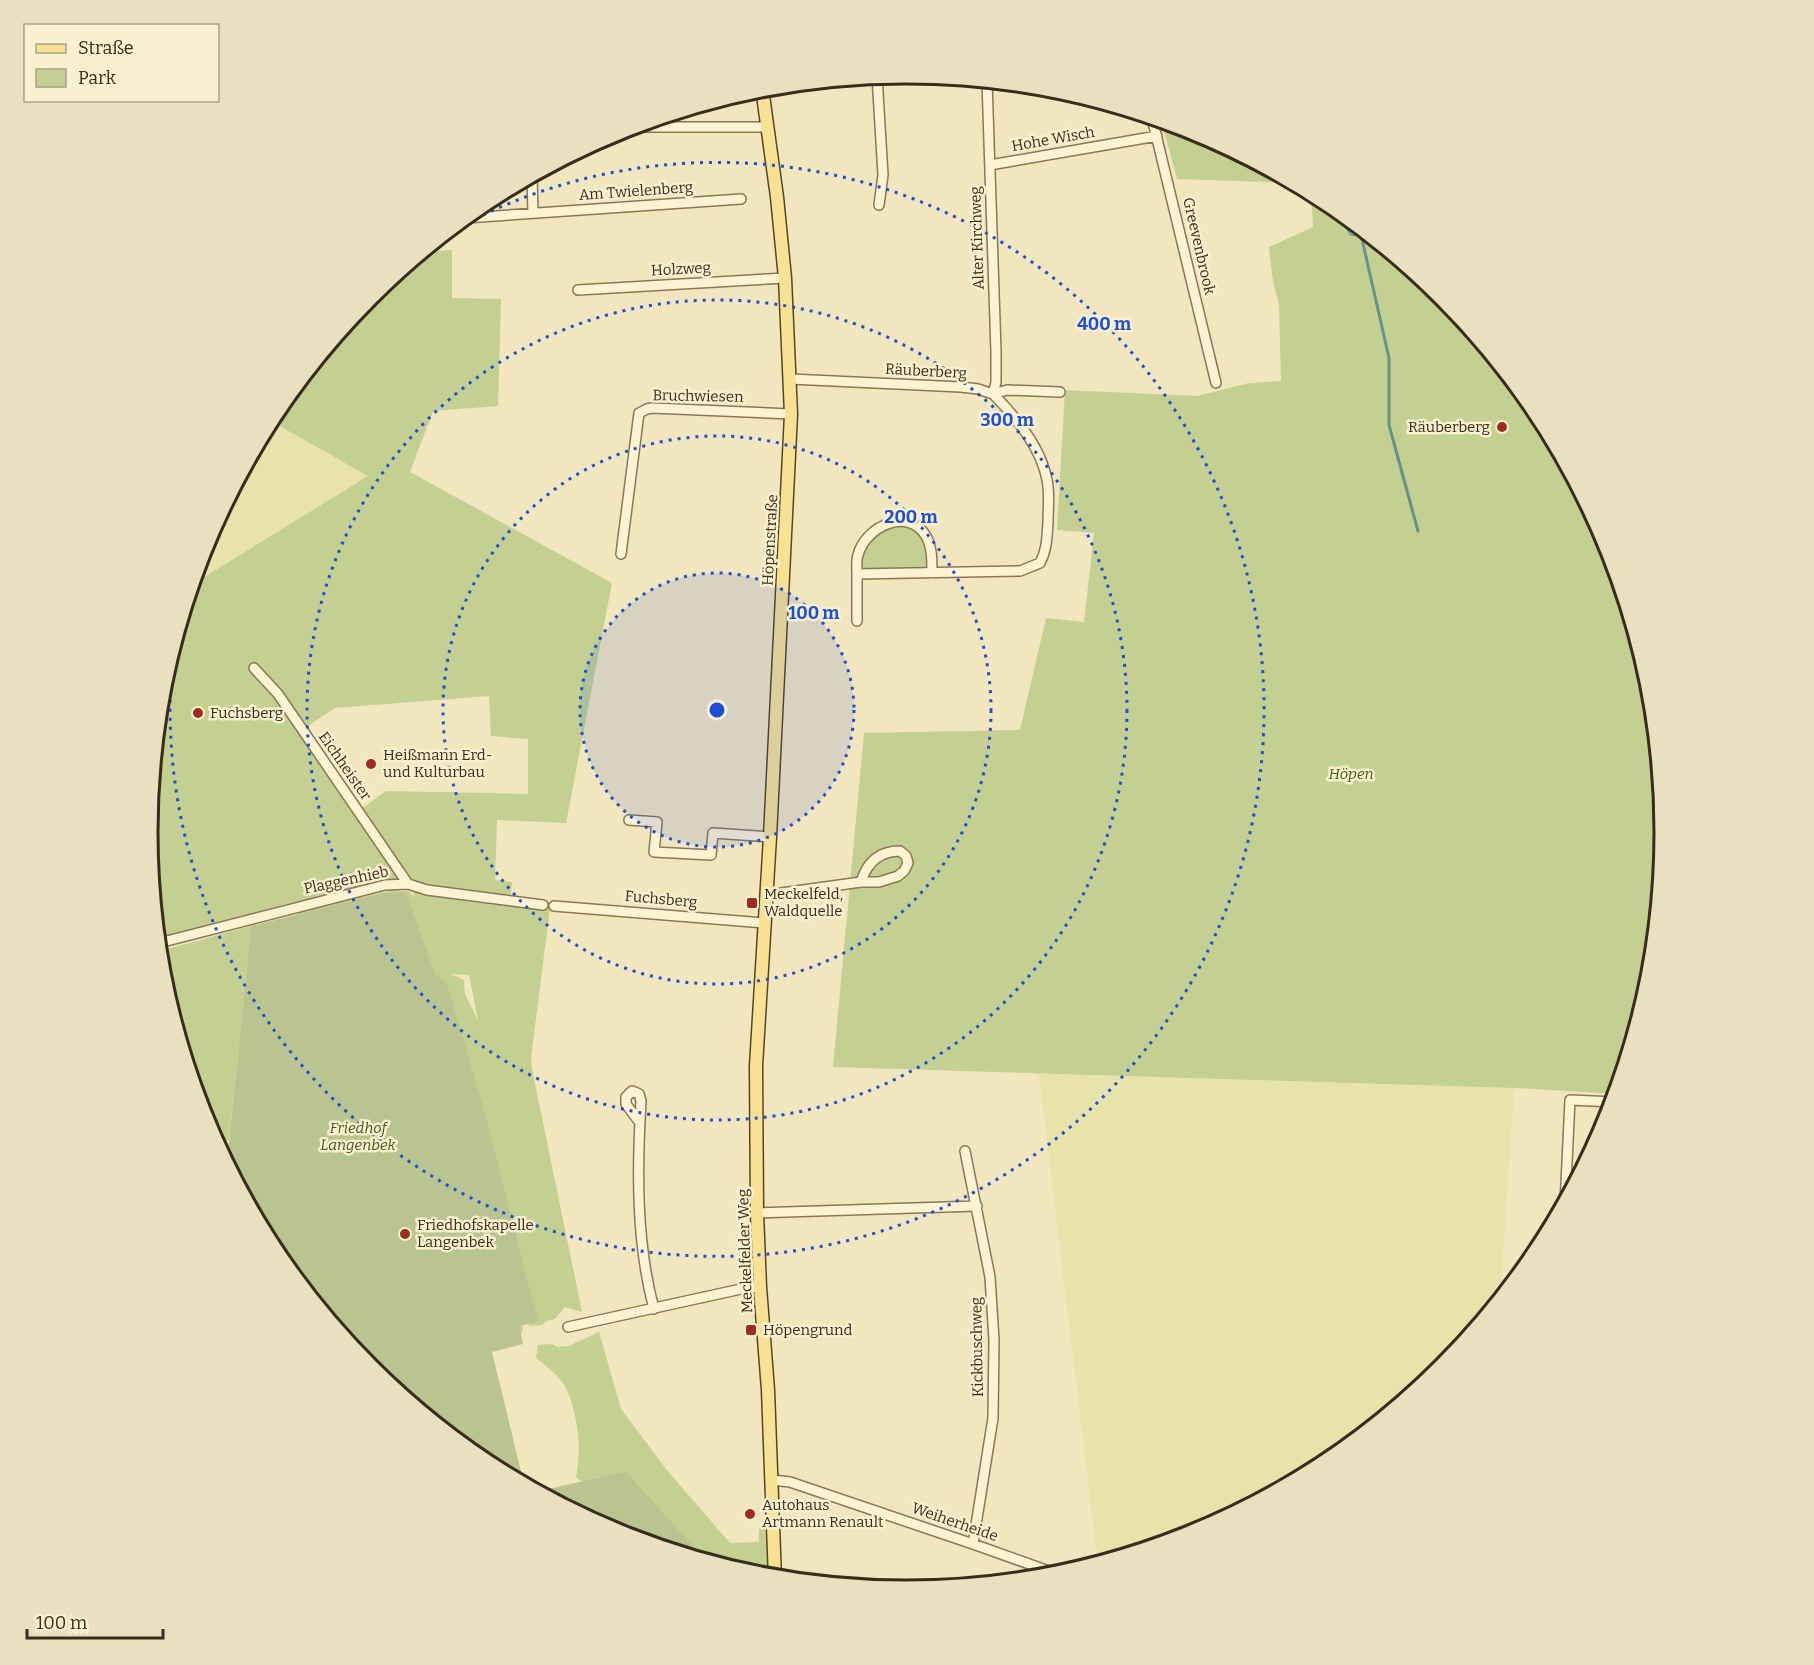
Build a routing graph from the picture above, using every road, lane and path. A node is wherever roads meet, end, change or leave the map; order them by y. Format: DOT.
graph roads {
  1 [pos="878,85"];
  2 [pos="987,89"];
  3 [pos="763,98"];
  4 [pos="1154,126"];
  5 [pos="658,127"];
  6 [pos="767,127"];
  7 [pos="1157,136"];
  8 [pos="990,165"];
  9 [pos="532,184"];
  10 [pos="741,199"];
  11 [pos="879,205"];
  12 [pos="533,213"];
  13 [pos="482,217"];
  14 [pos="785,278"];
  15 [pos="578,290"];
  16 [pos="790,379"];
  17 [pos="1216,383"];
  18 [pos="1060,392"];
  19 [pos="993,394"];
  20 [pos="791,414"];
  21 [pos="621,554"];
  22 [pos="857,573"];
  23 [pos="932,573"];
  24 [pos="857,621"];
  25 [pos="254,668"];
  26 [pos="629,820"];
  27 [pos="770,837"];
  28 [pos="861,882"];
  29 [pos="408,884"];
  30 [pos="767,895"];
  31 [pos="543,905"];
  32 [pos="554,906"];
  33 [pos="765,923"];
  34 [pos="167,941"];
  35 [pos="756,1066"];
  36 [pos="1605,1102"];
  37 [pos="640,1123"];
  38 [pos="965,1152"];
  39 [pos="1566,1187"];
  40 [pos="976,1206"];
  41 [pos="757,1213"];
  42 [pos="760,1287"];
  43 [pos="654,1309"];
  44 [pos="568,1328"];
  45 [pos="772,1480"];
  46 [pos="973,1544"];
  47 [pos="775,1569"];
  48 [pos="1042,1569"];
  1 -- 11 [label="street"];
  2 -- 8 [label="street, Alter Kirchweg"];
  3 -- 6 [label="main road, Höpenstraße"];
  4 -- 7 [label="street, Greevenbrook"];
  5 -- 6 [label="street"];
  6 -- 14 [label="main road, Höpenstraße"];
  7 -- 8 [label="street, Hohe Wisch"];
  7 -- 17 [label="street, Greevenbrook"];
  8 -- 19 [label="street, Alter Kirchweg"];
  9 -- 12 [label="street"];
  10 -- 12 [label="street, Am Twielenberg"];
  12 -- 13 [label="street, Am Twielenberg"];
  14 -- 15 [label="street, Holzweg"];
  14 -- 16 [label="main road, Höpenstraße"];
  16 -- 19 [label="street, Räuberberg"];
  16 -- 20 [label="main road, Höpenstraße"];
  18 -- 19 [label="street, Räuberberg"];
  19 -- 23 [label="street"];
  20 -- 21 [label="street, Bruchwiesen"];
  20 -- 27 [label="main road, Höpenstraße"];
  22 -- 23 [label="street"];
  22 -- 23 [label="street"];
  22 -- 24 [label="street"];
  25 -- 29 [label="street, Eichheister"];
  26 -- 27 [label="street"];
  27 -- 30 [label="main road, Höpenstraße"];
  28 -- 28 [label="street"];
  28 -- 30 [label="street"];
  29 -- 31 [label="street, Plaggenhieb"];
  29 -- 34 [label="street, Plaggenhieb"];
  30 -- 33 [label="main road, Höpenstraße"];
  32 -- 33 [label="street, Fuchsberg"];
  33 -- 35 [label="main road, Höpenstraße"];
  35 -- 41 [label="main road, Meckelfelder Weg"];
  36 -- 39 [label="street"];
  37 -- 43 [label="street"];
  38 -- 40 [label="street, Kickbuschweg"];
  40 -- 41 [label="street"];
  40 -- 46 [label="street, Kickbuschweg"];
  41 -- 42 [label="main road, Meckelfelder Weg"];
  42 -- 43 [label="street"];
  42 -- 45 [label="main road, Meckelfelder Weg"];
  43 -- 44 [label="street"];
  45 -- 46 [label="street, Weiherheide"];
  45 -- 47 [label="main road, Meckelfelder Weg"];
  46 -- 48 [label="street, Weiherheide"];
}
